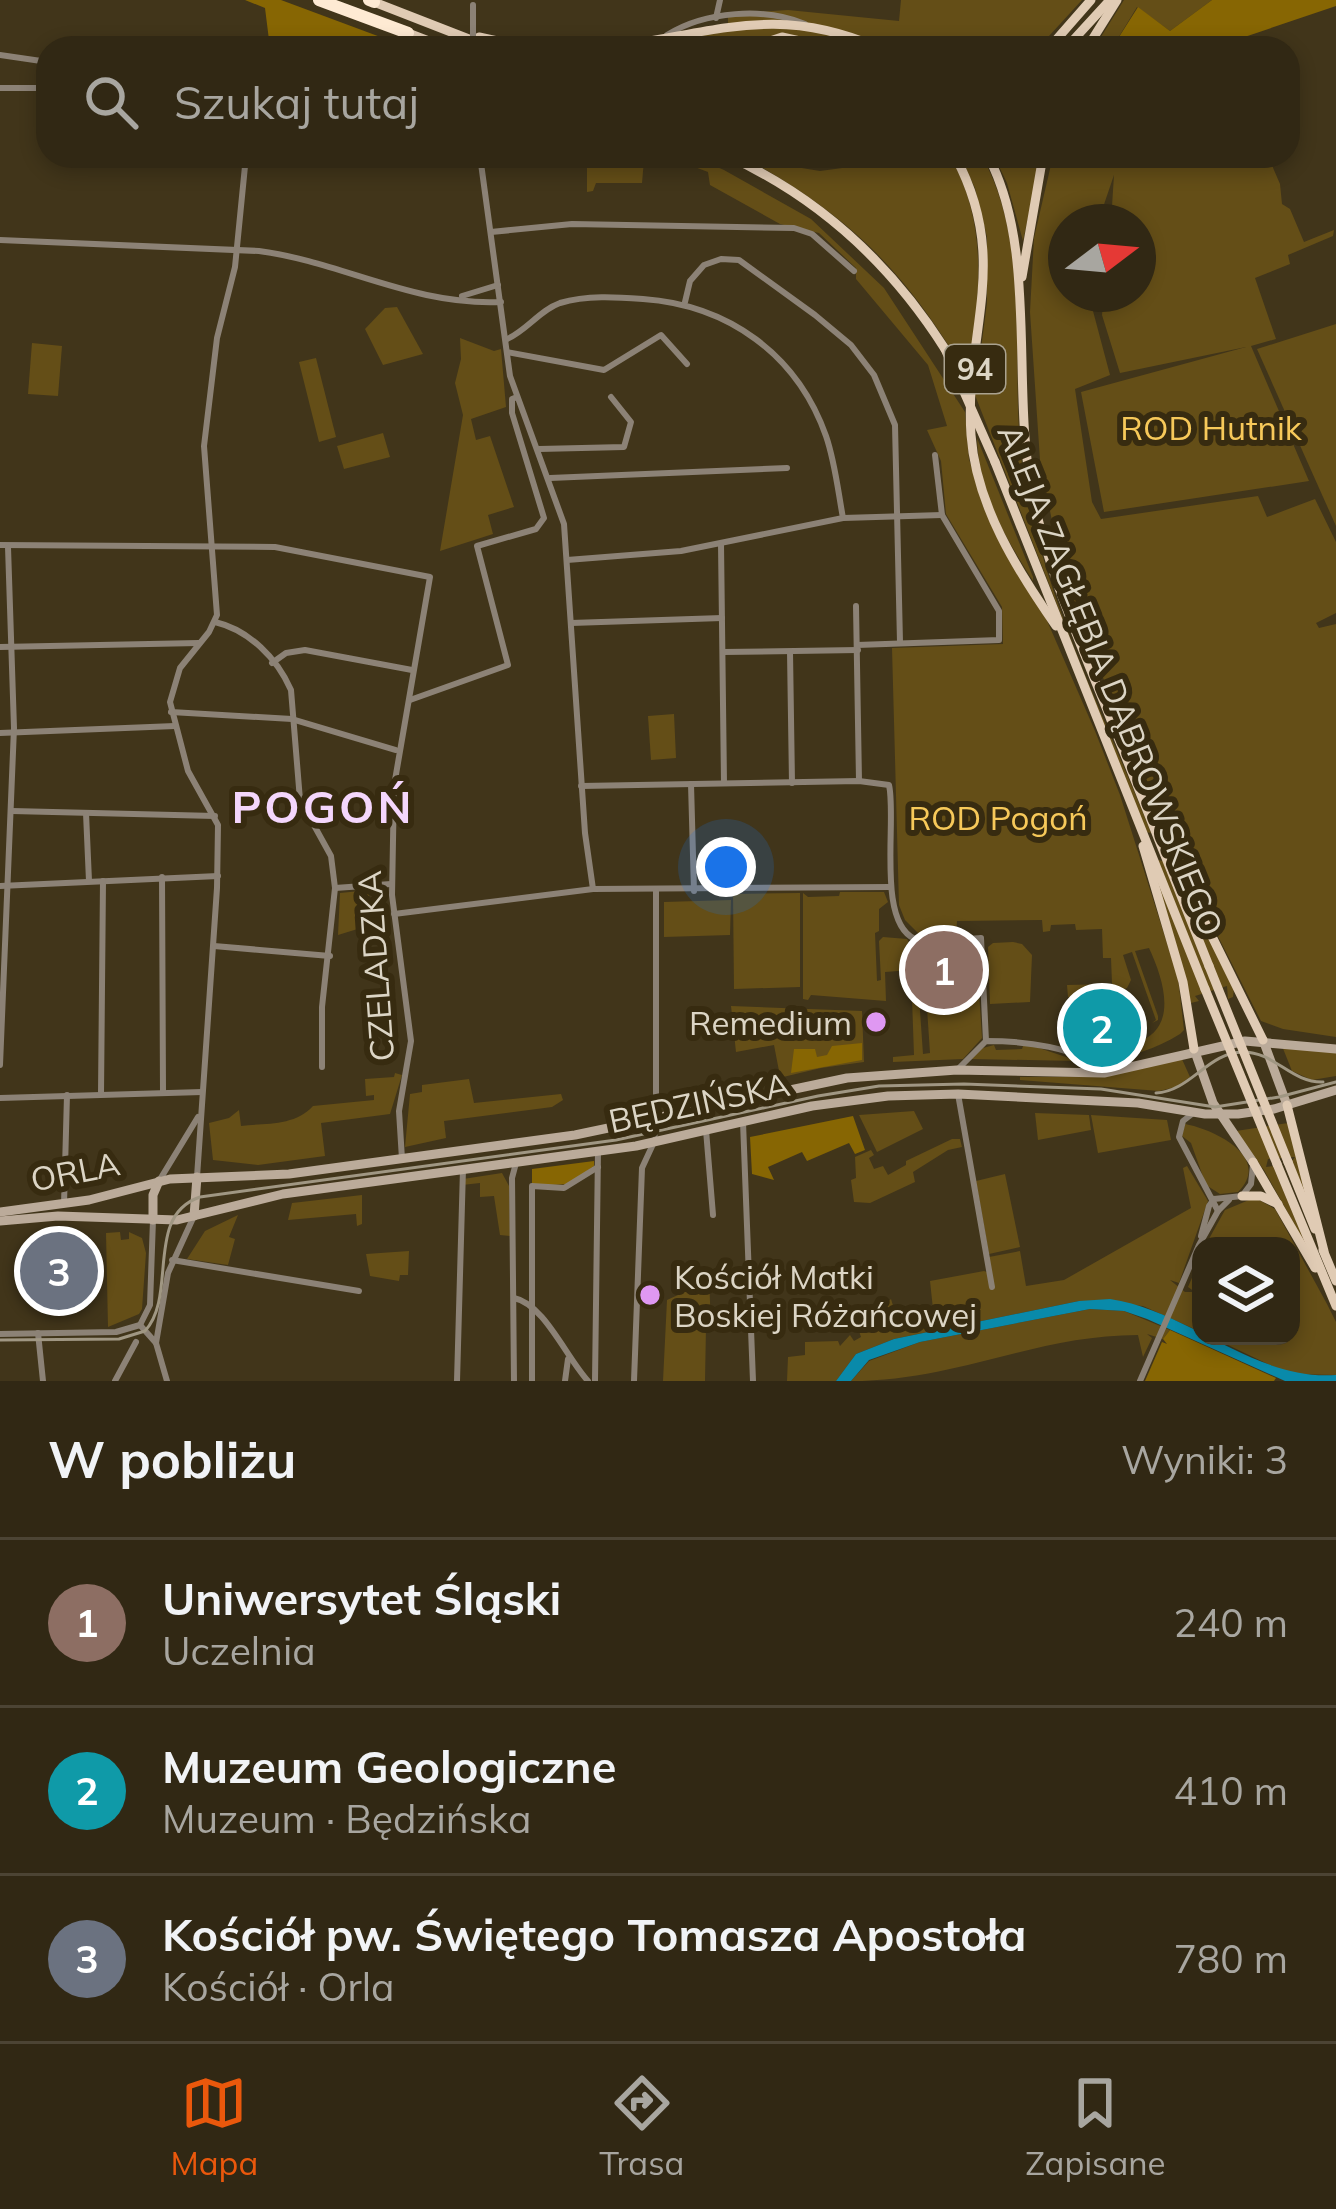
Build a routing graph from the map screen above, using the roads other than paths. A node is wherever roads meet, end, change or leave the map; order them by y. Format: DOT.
graph roads {
  1 [pos="319,0"];
  2 [pos="719,0"];
  3 [pos="1091,0"];
  4 [pos="1113,0"];
  5 [pos="371,1"];
  6 [pos="473,2"];
  7 [pos="716,18"];
  8 [pos="808,25"];
  9 [pos="445,28"];
  10 [pos="408,33"];
  11 [pos="416,36"];
  12 [pos="464,36"];
  13 [pos="473,36"];
  14 [pos="479,36"];
  15 [pos="666,36"];
  16 [pos="670,36"];
  17 [pos="842,36"];
  18 [pos="1060,36"];
  19 [pos="1078,36"];
  20 [pos="1094,36"];
  21 [pos="0,55"];
  22 [pos="36,60"];
  23 [pos="0,88"];
  24 [pos="36,88"];
  25 [pos="245,168"];
  26 [pos="482,168"];
  27 [pos="751,168"];
  28 [pos="960,168"];
  29 [pos="993,168"];
  30 [pos="1041,168"];
  31 [pos="491,232"];
  32 [pos="0,240"];
  33 [pos="237,249"];
  34 [pos="854,271"];
  35 [pos="498,285"];
  36 [pos="458,297"];
  37 [pos="501,302"];
  38 [pos="686,302"];
  39 [pos="1018,312"];
  40 [pos="506,339"];
  41 [pos="507,352"];
  42 [pos="687,364"];
  43 [pos="517,397"];
  44 [pos="611,397"];
  45 [pos="539,449"];
  46 [pos="934,455"];
  47 [pos="787,468"];
  48 [pos="550,478"];
  49 [pos="942,515"];
  50 [pos="896,517"];
  51 [pos="843,518"];
  52 [pos="721,544"];
  53 [pos="4,546"];
  54 [pos="210,547"];
  55 [pos="567,560"];
  56 [pos="856,606"];
  57 [pos="722,618"];
  58 [pos="215,622"];
  59 [pos="571,623"];
  60 [pos="1066,640"];
  61 [pos="900,642"];
  62 [pos="200,643"];
  63 [pos="0,647"];
  64 [pos="857,647"];
  65 [pos="13,649"];
  66 [pos="723,652"];
  67 [pos="790,652"];
  68 [pos="272,663"];
  69 [pos="412,670"];
  70 [pos="410,700"];
  71 [pos="171,712"];
  72 [pos="292,719"];
  73 [pos="175,726"];
  74 [pos="14,733"];
  75 [pos="0,734"];
  76 [pos="398,751"];
  77 [pos="859,782"];
  78 [pos="724,783"];
  79 [pos="792,783"];
  80 [pos="691,784"];
  81 [pos="581,785"];
  82 [pos="1138,804"];
  83 [pos="12,811"];
  84 [pos="86,813"];
  85 [pos="215,816"];
  86 [pos="218,876"];
  87 [pos="163,878"];
  88 [pos="103,881"];
  89 [pos="89,882"];
  90 [pos="391,884"];
  91 [pos="3,886"];
  92 [pos="891,887"];
  93 [pos="335,888"];
  94 [pos="593,890"];
  95 [pos="694,890"];
  96 [pos="656,891"];
  97 [pos="394,914"];
  98 [pos="213,946"];
  99 [pos="330,956"];
  100 [pos="1263,1040"];
  101 [pos="986,1041"];
  102 [pos="1194,1049"];
  103 [pos="1336,1049"];
  104 [pos="0,1064"];
  105 [pos="322,1067"];
  106 [pos="958,1070"];
  107 [pos="1104,1072"];
  108 [pos="1336,1090"];
  109 [pos="163,1091"];
  110 [pos="202,1092"];
  111 [pos="101,1094"];
  112 [pos="958,1094"];
  113 [pos="67,1095"];
  114 [pos="0,1097"];
  115 [pos="1287,1105"];
  116 [pos="1195,1112"];
  117 [pos="200,1114"];
  118 [pos="1220,1114"];
  119 [pos="656,1118"];
  120 [pos="743,1122"];
  121 [pos="706,1130"];
  122 [pos="654,1142"];
  123 [pos="598,1150"];
  124 [pos="402,1159"];
  125 [pos="517,1161"];
  126 [pos="1253,1162"];
  127 [pos="499,1163"];
  128 [pos="1282,1163"];
  129 [pos="598,1167"];
  130 [pos="463,1168"];
  131 [pos="197,1177"];
  132 [pos="512,1178"];
  133 [pos="159,1181"];
  134 [pos="1242,1196"];
  135 [pos="1214,1199"];
  136 [pos="1229,1200"];
  137 [pos="64,1204"];
  138 [pos="1278,1204"];
  139 [pos="1218,1210"];
  140 [pos="713,1215"];
  141 [pos="0,1216"];
  142 [pos="194,1216"];
  143 [pos="153,1220"];
  144 [pos="1201,1237"];
  145 [pos="1203,1237"];
  146 [pos="1324,1251"];
  147 [pos="172,1261"];
  148 [pos="1192,1262"];
  149 [pos="1336,1281"];
  150 [pos="992,1287"];
  151 [pos="359,1291"];
  152 [pos="1330,1293"];
  153 [pos="514,1298"];
  154 [pos="532,1305"];
  155 [pos="1336,1306"];
  156 [pos="140,1325"];
  157 [pos="38,1333"];
  158 [pos="0,1334"];
  159 [pos="136,1342"];
  160 [pos="157,1348"];
  161 [pos="568,1359"];
  162 [pos="43,1381"];
  163 [pos="115,1381"];
  164 [pos="167,1381"];
  165 [pos="458,1381"];
  166 [pos="514,1381"];
  167 [pos="532,1381"];
  168 [pos="565,1381"];
  169 [pos="592,1381"];
  170 [pos="634,1381"];
  171 [pos="753,1381"];
  172 [pos="1140,1381"];
  1 -- 10 [label="highway"];
  2 -- 7 [label="street"];
  3 -- 18 [label="main road"];
  4 -- 19 [label="main road"];
  4 -- 20 [label="main road"];
  5 -- 9 [label="main road"];
  6 -- 13 [label="street, bridge"];
  7 -- 8 [label="street"];
  7 -- 15 [label="street"];
  8 -- 16 [label="main road"];
  8 -- 17 [label="main road"];
  9 -- 12 [label="main road"];
  9 -- 14 [label="main road"];
  10 -- 11 [label="main road"];
  21 -- 22 [label="street"];
  23 -- 24 [label="street"];
  25 -- 33 [label="street"];
  26 -- 31 [label="street"];
  27 -- 60 [label="main road, ALEJA ZAGŁĘBIA DĄBROWSKIEGO / 94, bridge"];
  28 -- 60 [label="main road, 94"];
  29 -- 39 [label="main road, ALEJA ZAGŁĘBIA DĄBROWSKIEGO"];
  30 -- 39 [label="main road, 94"];
  31 -- 34 [label="street"];
  31 -- 35 [label="street"];
  32 -- 33 [label="street"];
  33 -- 36 [label="street"];
  33 -- 54 [label="street"];
  35 -- 36 [label="street"];
  35 -- 37 [label="street"];
  36 -- 37 [label="street"];
  37 -- 40 [label="street"];
  38 -- 40 [label="street"];
  38 -- 50 [label="street"];
  38 -- 51 [label="street"];
  39 -- 82 [label="main road, ALEJA ZAGŁĘBIA DĄBROWSKIEGO / 94"];
  40 -- 41 [label="street"];
  41 -- 42 [label="street"];
  41 -- 43 [label="street"];
  43 -- 45 [label="street"];
  43 -- 70 [label="street"];
  44 -- 45 [label="street"];
  45 -- 48 [label="street"];
  46 -- 49 [label="street"];
  47 -- 48 [label="street"];
  48 -- 55 [label="street"];
  49 -- 50 [label="street"];
  49 -- 61 [label="street"];
  50 -- 51 [label="street"];
  50 -- 61 [label="street"];
  51 -- 52 [label="street"];
  52 -- 55 [label="street"];
  52 -- 57 [label="street"];
  53 -- 54 [label="street"];
  53 -- 65 [label="street"];
  54 -- 58 [label="street"];
  54 -- 69 [label="street"];
  55 -- 59 [label="street"];
  56 -- 64 [label="street"];
  57 -- 59 [label="street"];
  57 -- 66 [label="street"];
  58 -- 62 [label="street"];
  58 -- 68 [label="street"];
  59 -- 81 [label="street"];
  60 -- 82 [label="main road, ALEJA ZAGŁĘBIA DĄBROWSKIEGO / 94"];
  61 -- 64 [label="street"];
  62 -- 65 [label="street"];
  62 -- 71 [label="street"];
  63 -- 65 [label="street"];
  64 -- 67 [label="street"];
  64 -- 77 [label="street"];
  65 -- 74 [label="street"];
  66 -- 67 [label="street"];
  66 -- 78 [label="street"];
  67 -- 79 [label="street"];
  68 -- 69 [label="street"];
  68 -- 72 [label="street"];
  69 -- 70 [label="street, CZELADZKA"];
  70 -- 76 [label="street, CZELADZKA"];
  71 -- 72 [label="street"];
  71 -- 73 [label="street"];
  72 -- 76 [label="street"];
  72 -- 93 [label="street"];
  73 -- 74 [label="street"];
  73 -- 85 [label="street"];
  74 -- 75 [label="street"];
  74 -- 83 [label="street"];
  76 -- 90 [label="street, CZELADZKA"];
  77 -- 79 [label="street"];
  77 -- 92 [label="street"];
  78 -- 79 [label="street"];
  78 -- 80 [label="street"];
  80 -- 81 [label="street"];
  80 -- 95 [label="street"];
  81 -- 94 [label="street"];
  82 -- 100 [label="main road"];
  82 -- 102 [label="main road"];
  82 -- 128 [label="main road, ALEJA ZAGŁĘBIA DĄBROWSKIEGO / 94, bridge"];
  82 -- 128 [label="main road, ALEJA ZAGŁĘBIA DĄBROWSKIEGO / 94, bridge"];
  83 -- 84 [label="street"];
  83 -- 91 [label="street"];
  84 -- 85 [label="street"];
  84 -- 89 [label="street"];
  85 -- 86 [label="street"];
  86 -- 87 [label="street"];
  86 -- 98 [label="street"];
  87 -- 88 [label="street"];
  87 -- 109 [label="street"];
  88 -- 89 [label="street"];
  88 -- 111 [label="street"];
  89 -- 91 [label="street"];
  90 -- 93 [label="street"];
  90 -- 97 [label="street, CZELADZKA"];
  91 -- 104 [label="street"];
  92 -- 95 [label="street"];
  92 -- 101 [label="street"];
  93 -- 99 [label="street"];
  94 -- 96 [label="street"];
  94 -- 97 [label="street"];
  95 -- 96 [label="street"];
  96 -- 119 [label="street"];
  97 -- 124 [label="street, CZELADZKA"];
  98 -- 99 [label="street"];
  98 -- 110 [label="street"];
  99 -- 105 [label="street"];
  100 -- 102 [label="street, BĘDZIŃSKA"];
  100 -- 103 [label="street, BĘDZIŃSKA"];
  100 -- 115 [label="street"];
  101 -- 106 [label="street"];
  101 -- 107 [label="street"];
  102 -- 107 [label="street, BĘDZIŃSKA"];
  102 -- 118 [label="street"];
  106 -- 107 [label="street, BĘDZIŃSKA"];
  106 -- 119 [label="street, BĘDZIŃSKA"];
  108 -- 115 [label="street, BĘDZIŃSKA"];
  109 -- 110 [label="street"];
  109 -- 111 [label="street"];
  110 -- 117 [label="street"];
  111 -- 113 [label="street"];
  112 -- 116 [label="street, BĘDZIŃSKA"];
  112 -- 120 [label="street, BĘDZIŃSKA"];
  112 -- 150 [label="street"];
  113 -- 114 [label="street"];
  113 -- 137 [label="street"];
  115 -- 118 [label="street, BĘDZIŃSKA"];
  115 -- 146 [label="main road"];
  116 -- 118 [label="street, BĘDZIŃSKA"];
  116 -- 135 [label="street"];
  117 -- 131 [label="street"];
  117 -- 133 [label="street"];
  118 -- 126 [label="street"];
  119 -- 122 [label="street"];
  119 -- 124 [label="street, BĘDZIŃSKA"];
  120 -- 121 [label="street, BĘDZIŃSKA"];
  120 -- 171 [label="street"];
  121 -- 122 [label="street, BĘDZIŃSKA"];
  121 -- 140 [label="street"];
  122 -- 123 [label="street, BĘDZIŃSKA"];
  122 -- 170 [label="street"];
  123 -- 125 [label="street, BĘDZIŃSKA"];
  123 -- 129 [label="street"];
  124 -- 131 [label="street, BĘDZIŃSKA"];
  125 -- 127 [label="street, BĘDZIŃSKA"];
  125 -- 132 [label="street"];
  126 -- 134 [label="street"];
  126 -- 138 [label="main road"];
  127 -- 130 [label="street, BĘDZIŃSKA"];
  127 -- 132 [label="street"];
  128 -- 146 [label="main road, ALEJA ZAGŁĘBIA DĄBROWSKIEGO / 94"];
  128 -- 152 [label="main road, ALEJA ZAGŁĘBIA DĄBROWSKIEGO / 94"];
  129 -- 154 [label="street"];
  129 -- 169 [label="street"];
  130 -- 142 [label="street, BĘDZIŃSKA"];
  130 -- 165 [label="street"];
  131 -- 133 [label="street, ORLA"];
  131 -- 142 [label="street"];
  132 -- 153 [label="street"];
  133 -- 137 [label="street, ORLA"];
  133 -- 143 [label="street"];
  134 -- 136 [label="street"];
  134 -- 138 [label="main road"];
  135 -- 136 [label="street"];
  135 -- 139 [label="street"];
  135 -- 144 [label="street"];
  136 -- 139 [label="street"];
  137 -- 141 [label="street, ORLA"];
  138 -- 152 [label="main road"];
  139 -- 145 [label="street"];
  141 -- 143 [label="street, ORLA"];
  142 -- 143 [label="street, ORLA"];
  142 -- 147 [label="street"];
  143 -- 156 [label="street"];
  146 -- 149 [label="main road, ALEJA ZAGŁĘBIA DĄBROWSKIEGO / 94"];
  147 -- 151 [label="street"];
  147 -- 160 [label="street"];
  148 -- 172 [label="street"];
  152 -- 155 [label="main road, ALEJA ZAGŁĘBIA DĄBROWSKIEGO / 94"];
  153 -- 154 [label="street"];
  153 -- 166 [label="street"];
  154 -- 161 [label="street"];
  154 -- 167 [label="street"];
  156 -- 157 [label="street"];
  156 -- 160 [label="street"];
  157 -- 158 [label="street"];
  157 -- 162 [label="street"];
  159 -- 163 [label="street"];
  160 -- 164 [label="street"];
  161 -- 168 [label="street"];
  161 -- 169 [label="street"];
}
